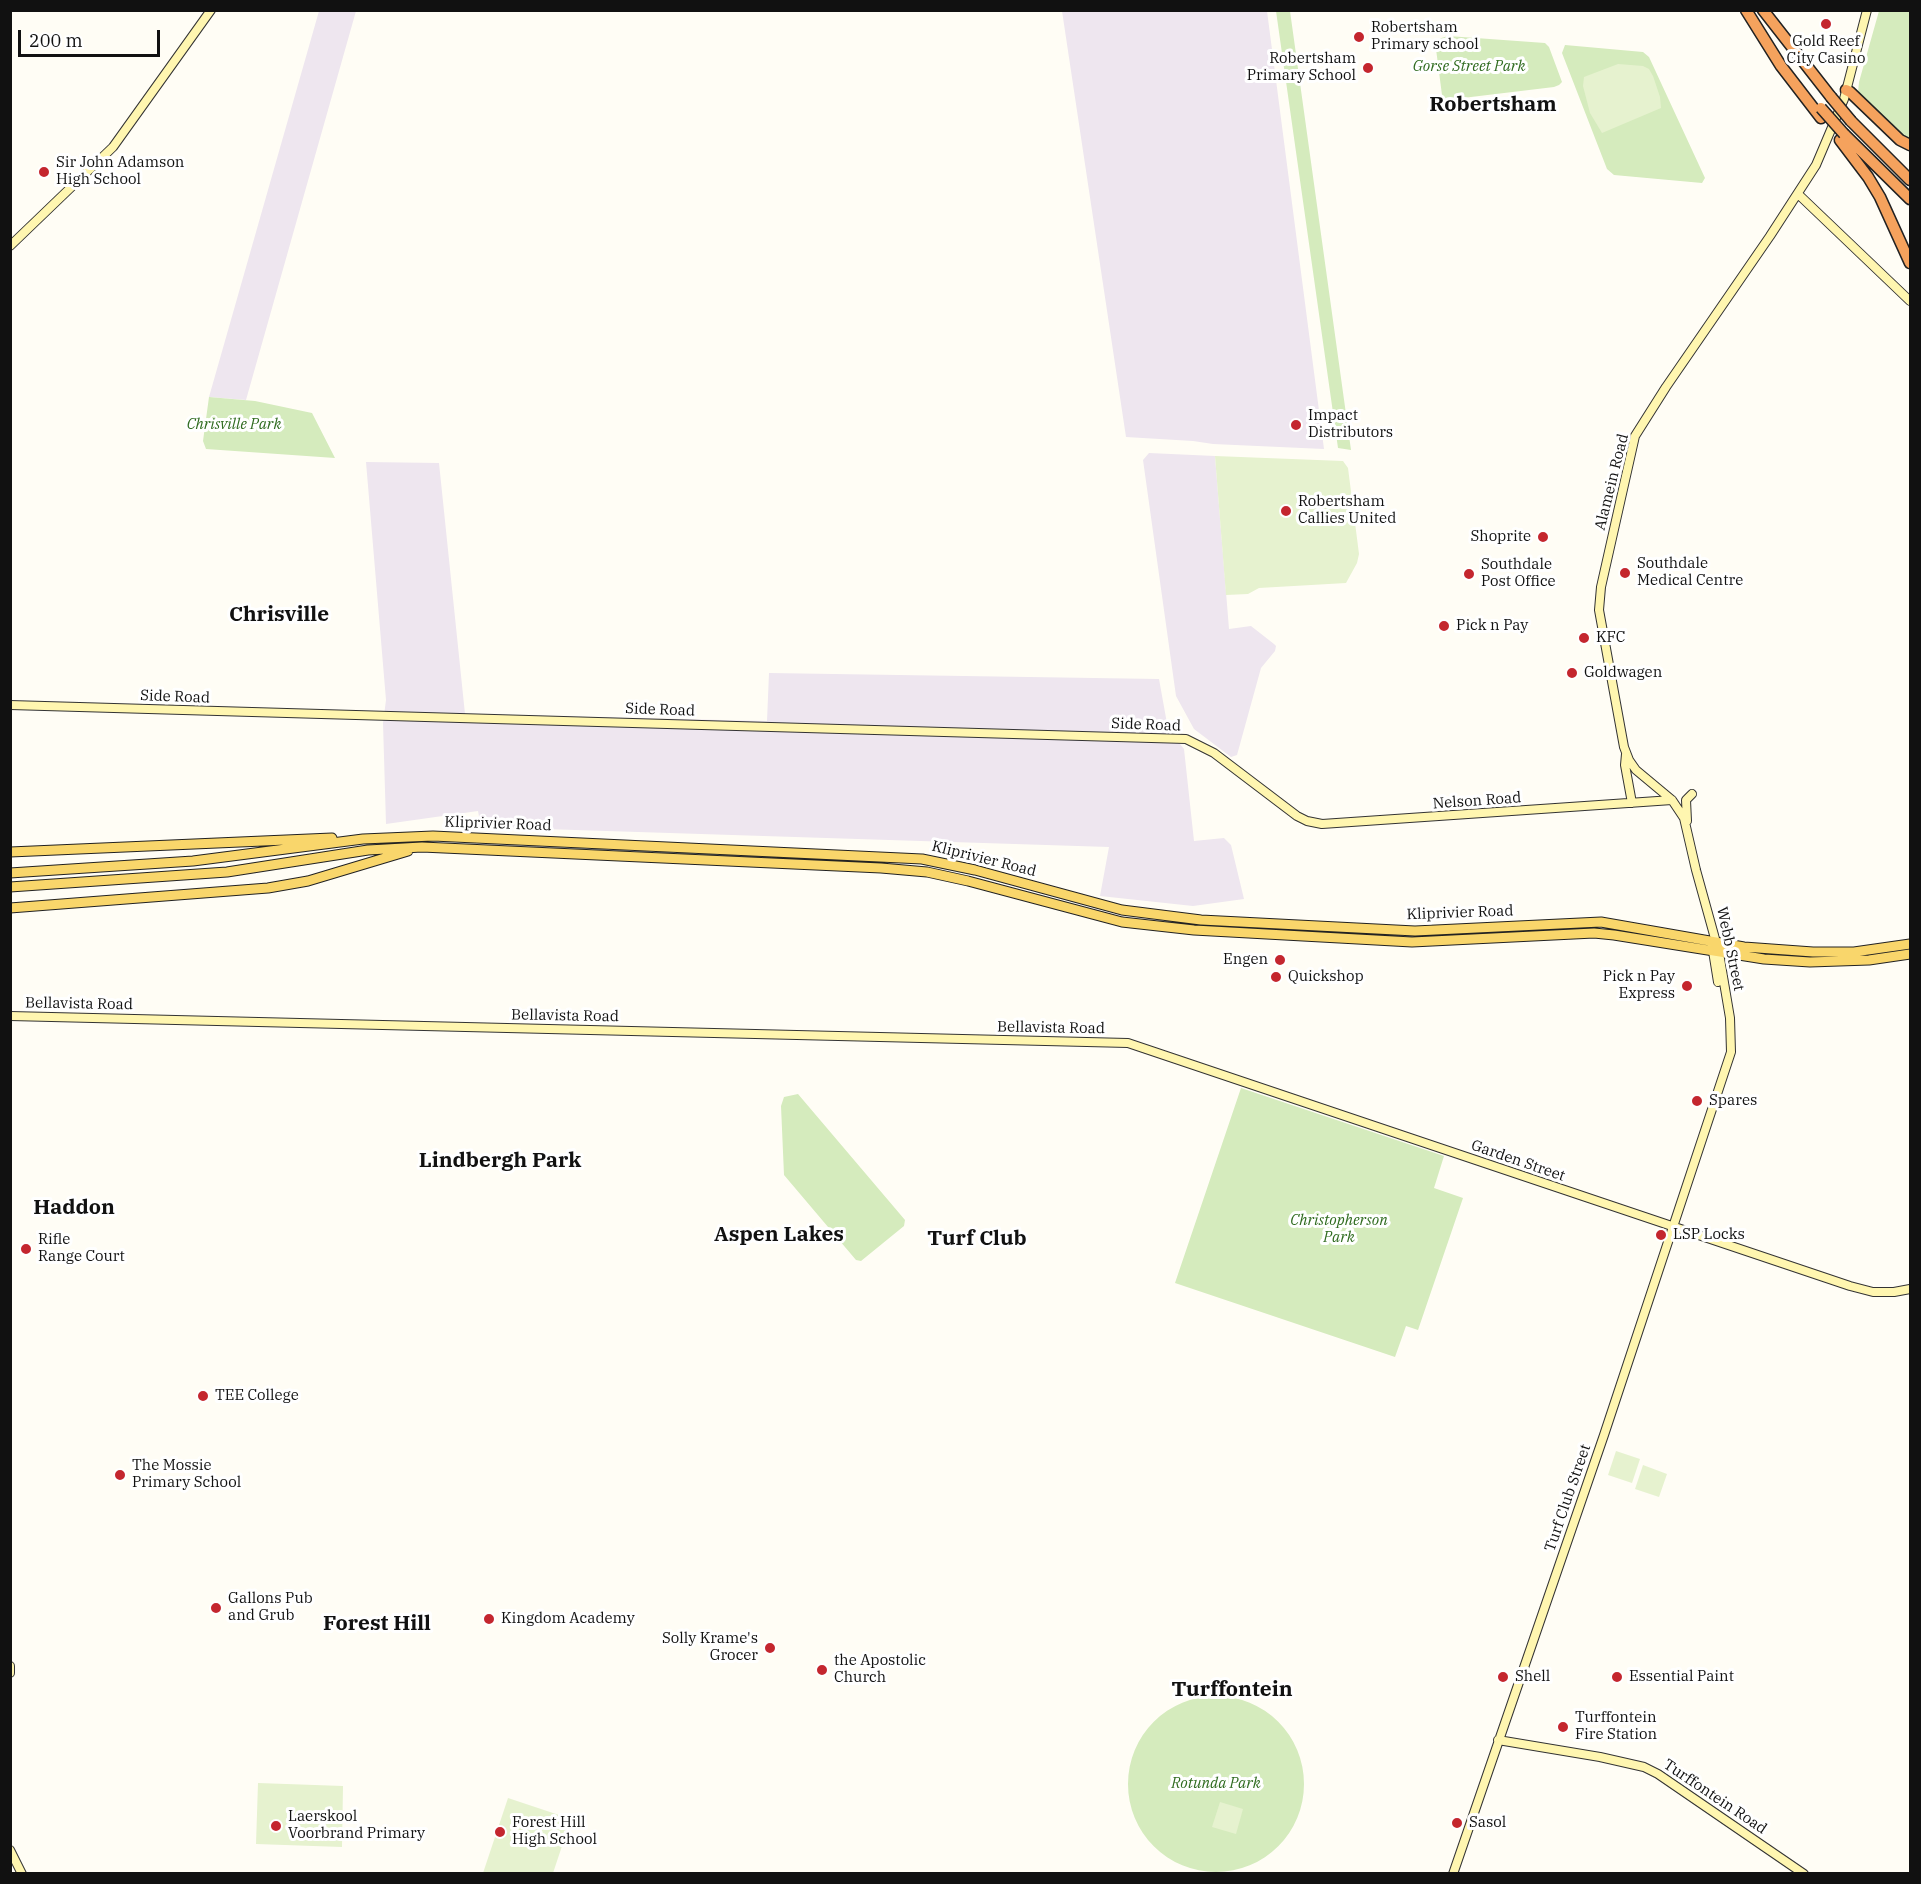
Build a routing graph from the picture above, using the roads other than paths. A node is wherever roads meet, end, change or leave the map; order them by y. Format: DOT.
graph roads {
  1 [pos="211,10"];
  2 [pos="1746,10"];
  3 [pos="1763,10"];
  4 [pos="1867,10"];
  5 [pos="1872,10"];
  6 [pos="1847,94"];
  7 [pos="1842,137"];
  8 [pos="1911,145"];
  9 [pos="1878,150"];
  10 [pos="1911,171"];
  11 [pos="1911,180"];
  12 [pos="1798,194"];
  13 [pos="1911,199"];
  14 [pos="10,246"];
  15 [pos="1911,263"];
  16 [pos="1911,302"];
  17 [pos="10,705"];
  18 [pos="1626,754"];
  19 [pos="1692,794"];
  20 [pos="1672,800"];
  21 [pos="1632,803"];
  22 [pos="1287,809"];
  23 [pos="1688,831"];
  24 [pos="363,839"];
  25 [pos="422,847"];
  26 [pos="10,852"];
  27 [pos="10,873"];
  28 [pos="10,887"];
  29 [pos="10,908"];
  30 [pos="1911,944"];
  31 [pos="1715,947"];
  32 [pos="1911,954"];
  33 [pos="10,1016"];
  34 [pos="1120,1042"];
  35 [pos="1706,1130"];
  36 [pos="1672,1227"];
  37 [pos="1911,1289"];
  38 [pos="1498,1740"];
  39 [pos="10,1850"];
  40 [pos="22,1874"];
  41 [pos="1453,1874"];
  42 [pos="1804,1874"];
  1 -- 14 [label="street"];
  2 -- 7 [label="highway, bridge"];
  3 -- 9 [label="highway, bridge"];
  4 -- 6 [label="street"];
  5 -- 6 [label="street"];
  6 -- 8 [label="highway"];
  6 -- 12 [label="street, Alamein Road"];
  7 -- 13 [label="highway"];
  7 -- 15 [label="highway"];
  9 -- 10 [label="highway"];
  9 -- 11 [label="highway"];
  12 -- 16 [label="street"];
  12 -- 18 [label="street, Alamein Road"];
  17 -- 22 [label="street, Side Road"];
  18 -- 20 [label="street, Alamein Road"];
  18 -- 21 [label="street"];
  19 -- 23 [label="street"];
  20 -- 21 [label="street, Nelson Road"];
  20 -- 23 [label="street, Webb Street"];
  21 -- 22 [label="street, Nelson Road"];
  23 -- 31 [label="street, Webb Street"];
  24 -- 26 [label="main road"];
  24 -- 27 [label="main road, Kliprivier Road"];
  24 -- 31 [label="main road, Kliprivier Road"];
  25 -- 28 [label="main road, Kliprivier Road"];
  25 -- 29 [label="main road"];
  25 -- 31 [label="main road, Kliprivier Road"];
  30 -- 31 [label="main road, Kliprivier Road"];
  31 -- 32 [label="main road, Kliprivier Road"];
  31 -- 35 [label="street, Webb Street"];
  33 -- 34 [label="street, Bellavista Road"];
  34 -- 36 [label="street, Garden Street"];
  35 -- 36 [label="street, Turf Club Street"];
  36 -- 37 [label="street, Garden Street"];
  36 -- 38 [label="street, Turf Club Street"];
  38 -- 41 [label="street, Turf Club Street"];
  38 -- 42 [label="street, Turffontein Road"];
  39 -- 40 [label="street"];
}
